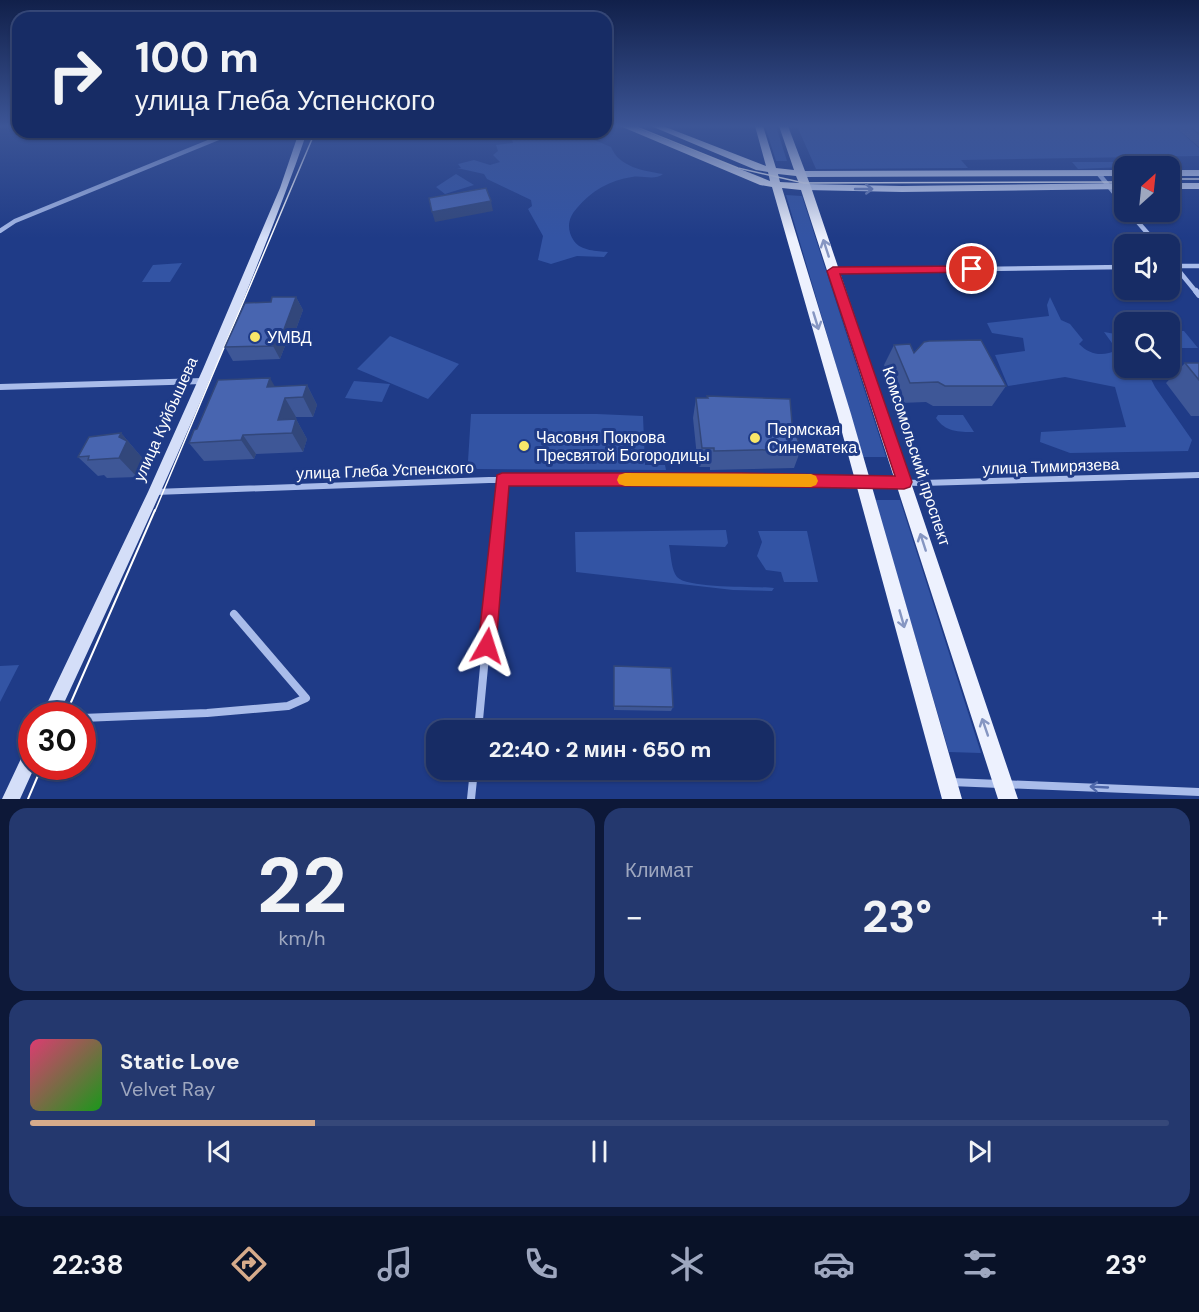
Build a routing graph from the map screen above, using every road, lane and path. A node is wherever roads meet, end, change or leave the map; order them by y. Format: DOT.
graph roads {
  1 [pos="156,163"];
  2 [pos="292,163"];
  3 [pos="715,163"];
  4 [pos="744,163"];
  5 [pos="770,163"];
  6 [pos="797,163"];
  7 [pos="1114,173"];
  8 [pos="1180,173"];
  9 [pos="1199,173"];
  10 [pos="801,174"];
  11 [pos="1098,174"];
  12 [pos="774,177"];
  13 [pos="1108,186"];
  14 [pos="1114,186"];
  15 [pos="1180,186"];
  16 [pos="1199,186"];
  17 [pos="806,187"];
  18 [pos="1114,193"];
  19 [pos="1138,222"];
  20 [pos="0,231"];
  21 [pos="1148,234"];
  22 [pos="1180,266"];
  23 [pos="1199,266"];
  24 [pos="1114,267"];
  25 [pos="833,271"];
  26 [pos="1180,275"];
  27 [pos="1199,295"];
  28 [pos="203,381"];
  29 [pos="0,387"];
  30 [pos="1199,475"];
  31 [pos="502,480"];
  32 [pos="862,482"];
  33 [pos="904,482"];
  34 [pos="154,492"];
  35 [pos="234,614"];
  36 [pos="56,702"];
  37 [pos="96,717"];
  38 [pos="479,720"];
  39 [pos="20,780"];
  40 [pos="473,780"];
  41 [pos="949,790"];
  42 [pos="1006,791"];
  43 [pos="1199,792"];
  44 [pos="11,799"];
  45 [pos="471,799"];
  1 -- 20 [label="street"];
  2 -- 28 [label="main road, улица Куйбышева"];
  3 -- 12 [label="main road"];
  4 -- 12 [label="main road"];
  5 -- 12 [label="main road"];
  6 -- 10 [label="main road, Комсомольский проспект"];
  7 -- 11 [label="main road"];
  8 -- 9 [label="main road"];
  10 -- 11 [label="main road"];
  10 -- 12 [label="main road"];
  10 -- 17 [label="main road, Комсомольский проспект"];
  11 -- 13 [label="street"];
  12 -- 17 [label="main road"];
  12 -- 32 [label="main road, one-way"];
  13 -- 14 [label="main road"];
  17 -- 13 [label="main road, one-way"];
  13 -- 18 [label="street"];
  15 -- 16 [label="main road"];
  25 -- 17 [label="main road, Комсомольский проспект, one-way"];
  19 -- 21 [label="street"];
  22 -- 23 [label="street"];
  24 -- 25 [label="street"];
  25 -- 33 [label="main road, Комсомольский проспект"];
  26 -- 27 [label="street"];
  28 -- 29 [label="street"];
  28 -- 34 [label="main road, улица Куйбышева"];
  30 -- 33 [label="street, улица Тимирязева"];
  31 -- 32 [label="street, улица Глеба Успенского"];
  31 -- 34 [label="street, улица Глеба Успенского"];
  31 -- 38 [label="street"];
  32 -- 33 [label="street, улица Глеба Успенского"];
  32 -- 41 [label="main road, one-way"];
  42 -- 33 [label="main road, Комсомольский проспект, one-way"];
  34 -- 36 [label="main road, улица Куйбышева"];
  35 -- 37 [label="street"];
  39 -- 44 [label="main road"];
  40 -- 45 [label="street"];
  41 -- 42 [label="street"];
  43 -- 42 [label="street, one-way"];
}
